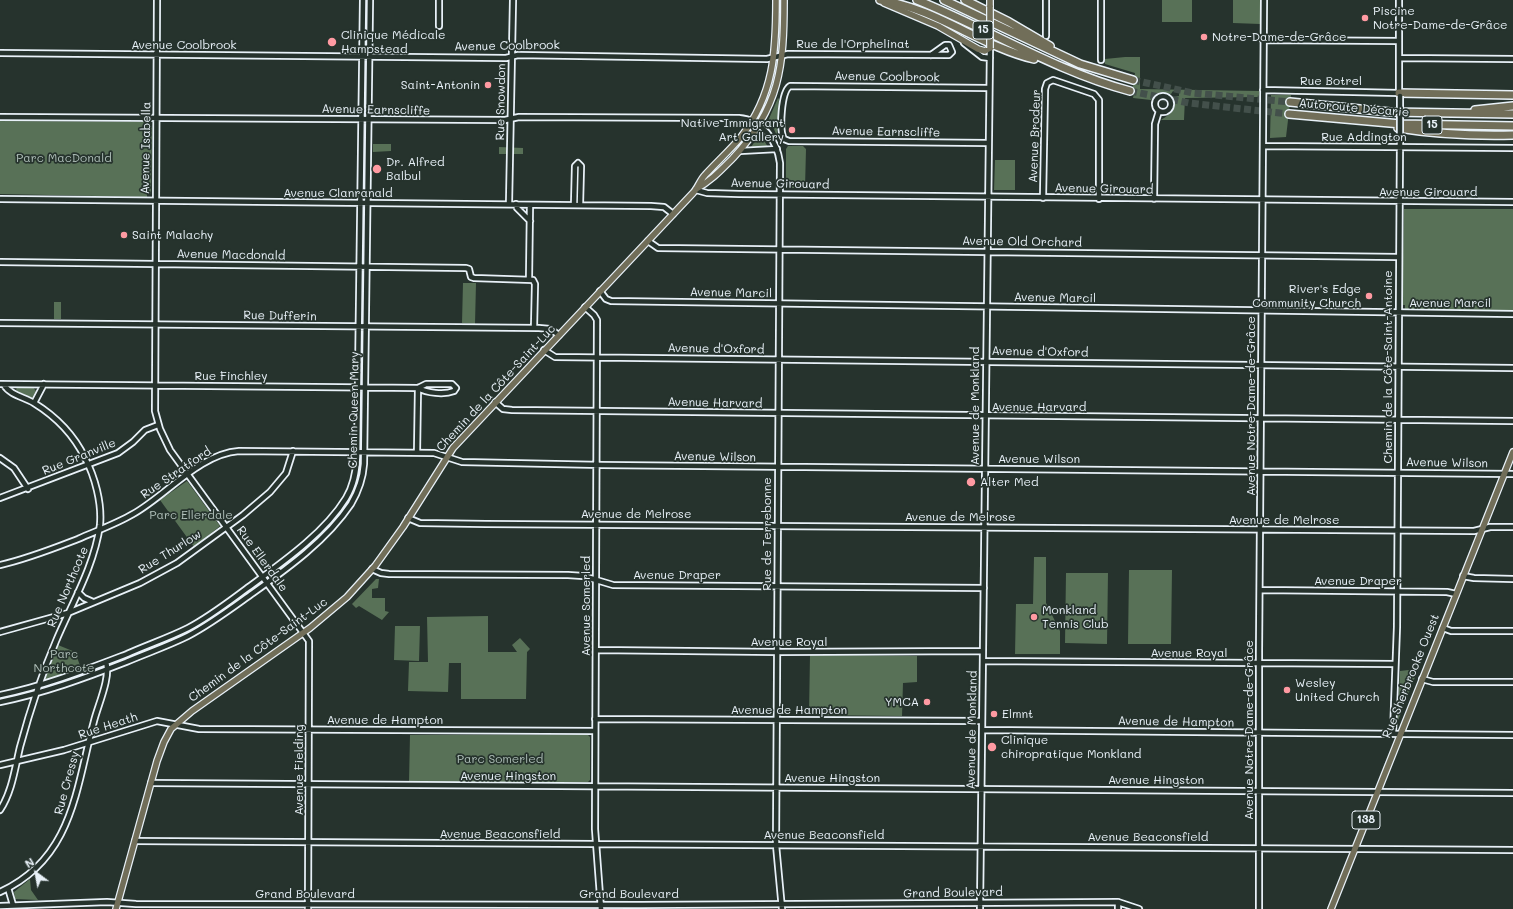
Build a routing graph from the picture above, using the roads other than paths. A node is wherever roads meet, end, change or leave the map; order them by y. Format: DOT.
graph roads {
  1 [pos="156,0"];
  2 [pos="363,0"];
  3 [pos="370,0"];
  4 [pos="439,0"];
  5 [pos="513,0"];
  6 [pos="776,0"];
  7 [pos="784,0"];
  8 [pos="877,0"];
  9 [pos="880,0"];
  10 [pos="917,0"];
  11 [pos="944,0"];
  12 [pos="965,0"];
  13 [pos="990,0"];
  14 [pos="1046,0"];
  15 [pos="1101,0"];
  16 [pos="1264,0"];
  17 [pos="1399,0"];
  18 [pos="439,26"];
  19 [pos="955,36"];
  20 [pos="1046,36"];
  21 [pos="1263,40"];
  22 [pos="1399,41"];
  23 [pos="990,48"];
  24 [pos="0,53"];
  25 [pos="157,54"];
  26 [pos="783,55"];
  27 [pos="931,55"];
  28 [pos="363,56"];
  29 [pos="370,56"];
  30 [pos="512,56"];
  31 [pos="774,58"];
  32 [pos="990,58"];
  33 [pos="1399,58"];
  34 [pos="1513,59"];
  35 [pos="1100,60"];
  36 [pos="1048,62"];
  37 [pos="1080,64"];
  38 [pos="1133,80"];
  39 [pos="988,88"];
  40 [pos="1263,90"];
  41 [pos="1130,91"];
  42 [pos="1400,94"];
  43 [pos="1513,95"];
  44 [pos="1290,102"];
  45 [pos="1513,106"];
  46 [pos="1159,111"];
  47 [pos="1289,114"];
  48 [pos="1447,114"];
  49 [pos="1513,114"];
  50 [pos="0,117"];
  51 [pos="156,118"];
  52 [pos="362,120"];
  53 [pos="369,120"];
  54 [pos="510,120"];
  55 [pos="1351,120"];
  56 [pos="752,121"];
  57 [pos="759,125"];
  58 [pos="1513,126"];
  59 [pos="1513,135"];
  60 [pos="1485,136"];
  61 [pos="784,138"];
  62 [pos="1513,140"];
  63 [pos="988,143"];
  64 [pos="1263,146"];
  65 [pos="1399,147"];
  66 [pos="1513,148"];
  67 [pos="777,150"];
  68 [pos="740,151"];
  69 [pos="696,190"];
  70 [pos="780,195"];
  71 [pos="988,197"];
  72 [pos="1043,198"];
  73 [pos="0,199"];
  74 [pos="1099,199"];
  75 [pos="1154,199"];
  76 [pos="155,201"];
  77 [pos="1263,201"];
  78 [pos="1399,202"];
  79 [pos="1513,202"];
  80 [pos="360,203"];
  81 [pos="368,203"];
  82 [pos="509,204"];
  83 [pos="516,204"];
  84 [pos="530,205"];
  85 [pos="574,205"];
  86 [pos="580,205"];
  87 [pos="673,214"];
  88 [pos="530,222"];
  89 [pos="648,241"];
  90 [pos="779,250"];
  91 [pos="987,252"];
  92 [pos="1262,256"];
  93 [pos="1398,257"];
  94 [pos="0,262"];
  95 [pos="155,264"];
  96 [pos="359,266"];
  97 [pos="367,267"];
  98 [pos="529,279"];
  99 [pos="600,291"];
  100 [pos="154,296"];
  101 [pos="779,304"];
  102 [pos="586,307"];
  103 [pos="987,307"];
  104 [pos="1261,312"];
  105 [pos="1398,313"];
  106 [pos="1513,314"];
  107 [pos="0,323"];
  108 [pos="154,325"];
  109 [pos="358,327"];
  110 [pos="366,327"];
  111 [pos="534,328"];
  112 [pos="559,335"];
  113 [pos="544,350"];
  114 [pos="597,357"];
  115 [pos="778,359"];
  116 [pos="986,362"];
  117 [pos="1261,365"];
  118 [pos="1399,366"];
  119 [pos="1513,368"];
  120 [pos="2,384"];
  121 [pos="44,384"];
  122 [pos="154,386"];
  123 [pos="357,387"];
  124 [pos="365,387"];
  125 [pos="418,388"];
  126 [pos="495,402"];
  127 [pos="34,403"];
  128 [pos="597,411"];
  129 [pos="778,414"];
  130 [pos="986,416"];
  131 [pos="1260,419"];
  132 [pos="1398,420"];
  133 [pos="1513,421"];
  134 [pos="158,426"];
  135 [pos="293,451"];
  136 [pos="357,452"];
  137 [pos="364,452"];
  138 [pos="1513,452"];
  139 [pos="417,453"];
  140 [pos="446,457"];
  141 [pos="0,458"];
  142 [pos="596,464"];
  143 [pos="88,465"];
  144 [pos="778,468"];
  145 [pos="986,469"];
  146 [pos="1260,472"];
  147 [pos="1397,473"];
  148 [pos="1504,474"];
  149 [pos="1513,474"];
  150 [pos="188,475"];
  151 [pos="28,489"];
  152 [pos="0,498"];
  153 [pos="408,518"];
  154 [pos="596,524"];
  155 [pos="778,525"];
  156 [pos="227,527"];
  157 [pos="985,527"];
  158 [pos="1513,527"];
  159 [pos="1482,529"];
  160 [pos="99,530"];
  161 [pos="1260,530"];
  162 [pos="1397,530"];
  163 [pos="0,565"];
  164 [pos="372,569"];
  165 [pos="1463,576"];
  166 [pos="263,577"];
  167 [pos="1513,579"];
  168 [pos="596,581"];
  169 [pos="267,583"];
  170 [pos="777,584"];
  171 [pos="984,588"];
  172 [pos="1260,590"];
  173 [pos="1397,591"];
  174 [pos="78,592"];
  175 [pos="1456,594"];
  176 [pos="93,602"];
  177 [pos="68,613"];
  178 [pos="1443,628"];
  179 [pos="1513,630"];
  180 [pos="0,632"];
  181 [pos="304,632"];
  182 [pos="596,650"];
  183 [pos="983,651"];
  184 [pos="777,652"];
  185 [pos="983,661"];
  186 [pos="106,662"];
  187 [pos="1260,663"];
  188 [pos="1395,664"];
  189 [pos="108,669"];
  190 [pos="1422,679"];
  191 [pos="1513,682"];
  192 [pos="38,686"];
  193 [pos="35,694"];
  194 [pos="0,695"];
  195 [pos="0,702"];
  196 [pos="595,719"];
  197 [pos="777,719"];
  198 [pos="982,721"];
  199 [pos="176,724"];
  200 [pos="309,730"];
  201 [pos="983,730"];
  202 [pos="595,731"];
  203 [pos="1259,733"];
  204 [pos="1393,733"];
  205 [pos="1400,733"];
  206 [pos="1513,735"];
  207 [pos="88,743"];
  208 [pos="17,761"];
  209 [pos="0,765"];
  210 [pos="151,783"];
  211 [pos="309,785"];
  212 [pos="595,787"];
  213 [pos="776,788"];
  214 [pos="981,789"];
  215 [pos="1260,791"];
  216 [pos="1377,792"];
  217 [pos="1513,793"];
  218 [pos="0,810"];
  219 [pos="135,841"];
  220 [pos="308,843"];
  221 [pos="595,843"];
  222 [pos="776,845"];
  223 [pos="981,846"];
  224 [pos="1259,847"];
  225 [pos="1355,848"];
  226 [pos="1513,850"];
  227 [pos="8,888"];
  228 [pos="0,892"];
  229 [pos="980,902"];
  230 [pos="1118,902"];
  231 [pos="14,905"];
  232 [pos="0,906"];
  233 [pos="117,906"];
  234 [pos="308,906"];
  235 [pos="600,907"];
  236 [pos="782,907"];
  237 [pos="980,909"];
  238 [pos="1118,909"];
  239 [pos="1139,909"];
  240 [pos="1259,909"];
  241 [pos="1331,909"];
  1 -- 25 [label="street, Avenue Isabella"];
  2 -- 28 [label="street, Chemin Queen Mary"];
  3 -- 29 [label="street, Chemin Queen Mary"];
  4 -- 18 [label="street"];
  5 -- 30 [label="street, Rue Snowdon"];
  6 -- 31 [label="main road, Chemin de la Côte-Saint-Luc"];
  7 -- 26 [label="main road, Chemin de la Côte-Saint-Luc"];
  8 -- 19 [label="main road"];
  9 -- 36 [label="highway"];
  10 -- 36 [label="highway, 15"];
  11 -- 37 [label="highway, 15"];
  12 -- 37 [label="highway"];
  13 -- 23 [label="main road, Avenue de Monkland, bridge"];
  14 -- 20 [label="street"];
  15 -- 35 [label="street"];
  16 -- 21 [label="street, Avenue Notre-Dame-de-Grâce"];
  17 -- 22 [label="street, Chemin de la Côte-Saint-Antoine"];
  19 -- 23 [label="main road"];
  19 -- 32 [label="street"];
  21 -- 22 [label="street"];
  21 -- 40 [label="street, Avenue Notre-Dame-de-Grâce"];
  22 -- 33 [label="street, Chemin de la Côte-Saint-Antoine"];
  23 -- 32 [label="street, Avenue de Monkland"];
  24 -- 25 [label="street, Avenue Coolbrook"];
  25 -- 28 [label="street, Avenue Coolbrook"];
  25 -- 51 [label="street, Avenue Isabella"];
  26 -- 27 [label="street, Rue de l'Orphelinat"];
  26 -- 31 [label="street, Rue de l'Orphelinat"];
  26 -- 57 [label="main road, Chemin de la Côte-Saint-Luc"];
  28 -- 29 [label="street, Avenue Coolbrook"];
  28 -- 52 [label="street, Chemin Queen Mary"];
  29 -- 30 [label="street, Avenue Coolbrook"];
  29 -- 53 [label="street, Chemin Queen Mary"];
  30 -- 31 [label="street, Avenue Coolbrook"];
  30 -- 54 [label="street, Rue Snowdon"];
  31 -- 56 [label="main road, Chemin de la Côte-Saint-Luc"];
  32 -- 39 [label="street, Avenue de Monkland"];
  33 -- 34 [label="street"];
  33 -- 42 [label="street, Chemin de la Côte-Saint-Antoine"];
  36 -- 41 [label="highway, 15"];
  37 -- 38 [label="highway, 15"];
  39 -- 61 [label="street, Avenue Coolbrook"];
  39 -- 63 [label="street, Avenue de Monkland"];
  40 -- 42 [label="street, Rue Botrel"];
  40 -- 64 [label="street, Avenue Notre-Dame-de-Grâce"];
  42 -- 43 [label="highway"];
  42 -- 65 [label="street, Chemin de la Côte-Saint-Antoine, bridge"];
  44 -- 48 [label="highway, Autoroute Décarie / 15"];
  45 -- 48 [label="highway"];
  46 -- 75 [label="street"];
  47 -- 55 [label="highway, Autoroute Décarie / 15"];
  48 -- 49 [label="highway, Autoroute Décarie / 15"];
  50 -- 51 [label="street, Avenue Earnscliffe"];
  51 -- 52 [label="street, Avenue Earnscliffe"];
  51 -- 76 [label="street, Avenue Isabella"];
  52 -- 53 [label="street, Avenue Earnscliffe"];
  52 -- 80 [label="street, Chemin Queen Mary"];
  53 -- 54 [label="street, Avenue Earnscliffe"];
  53 -- 81 [label="street, Chemin Queen Mary"];
  54 -- 56 [label="street, Avenue Earnscliffe"];
  54 -- 82 [label="street, Rue Snowdon"];
  55 -- 58 [label="highway, Autoroute Décarie / 15"];
  55 -- 60 [label="highway"];
  56 -- 57 [label="street, Rue de Terrebonne"];
  56 -- 69 [label="main road, Chemin de la Côte-Saint-Luc"];
  57 -- 67 [label="street, Rue de Terrebonne"];
  57 -- 68 [label="main road, Chemin de la Côte-Saint-Luc"];
  59 -- 60 [label="highway"];
  60 -- 62 [label="highway"];
  61 -- 63 [label="street, Avenue Earnscliffe"];
  63 -- 71 [label="street, Avenue de Monkland"];
  64 -- 65 [label="street, Rue Addington"];
  64 -- 77 [label="street, Avenue Notre-Dame-de-Grâce"];
  65 -- 66 [label="street, Rue Addington"];
  65 -- 78 [label="street, Chemin de la Côte-Saint-Antoine"];
  67 -- 68 [label="street"];
  67 -- 70 [label="street, Rue de Terrebonne"];
  68 -- 69 [label="main road, Chemin de la Côte-Saint-Luc"];
  69 -- 70 [label="street, Avenue Girouard"];
  69 -- 87 [label="main road, Chemin de la Côte-Saint-Luc"];
  70 -- 71 [label="street, Avenue Girouard"];
  70 -- 90 [label="street, Rue de Terrebonne"];
  71 -- 72 [label="street, Avenue Girouard"];
  71 -- 91 [label="street, Avenue de Monkland"];
  72 -- 74 [label="street, Avenue Girouard"];
  72 -- 74 [label="street, Avenue Brodeur"];
  73 -- 76 [label="street, Avenue Clanranald"];
  74 -- 75 [label="street, Avenue Girouard"];
  75 -- 77 [label="street, Avenue Girouard"];
  76 -- 80 [label="street, Avenue Clanranald"];
  76 -- 95 [label="street, Avenue Isabella"];
  77 -- 78 [label="street, Avenue Girouard"];
  77 -- 92 [label="street, Avenue Notre-Dame-de-Grâce"];
  78 -- 79 [label="street, Avenue Girouard"];
  78 -- 93 [label="street, Chemin de la Côte-Saint-Antoine"];
  80 -- 81 [label="street, Avenue Clanranald"];
  80 -- 96 [label="street, Chemin Queen Mary"];
  81 -- 82 [label="street, Avenue Clanranald"];
  81 -- 97 [label="street, Chemin Queen Mary"];
  82 -- 83 [label="street, Avenue Clanranald"];
  83 -- 84 [label="street, Avenue Clanranald"];
  83 -- 88 [label="street"];
  84 -- 85 [label="street, Avenue Clanranald"];
  84 -- 88 [label="street"];
  85 -- 86 [label="street, Avenue Clanranald"];
  85 -- 86 [label="street"];
  86 -- 87 [label="street, Avenue Clanranald"];
  87 -- 89 [label="main road, Chemin de la Côte-Saint-Luc"];
  88 -- 98 [label="street"];
  89 -- 90 [label="street, Avenue Old Orchard"];
  89 -- 99 [label="main road, Chemin de la Côte-Saint-Luc"];
  90 -- 91 [label="street, Avenue Old Orchard"];
  90 -- 101 [label="street, Rue de Terrebonne"];
  91 -- 92 [label="street, Avenue Old Orchard"];
  91 -- 103 [label="street, Avenue de Monkland"];
  92 -- 93 [label="street, Avenue Old Orchard"];
  92 -- 104 [label="street, Avenue Notre-Dame-de-Grâce"];
  93 -- 105 [label="street, Chemin de la Côte-Saint-Antoine"];
  94 -- 95 [label="street, Avenue Macdonald"];
  95 -- 96 [label="street, Avenue Macdonald"];
  95 -- 100 [label="street, Avenue Isabella"];
  96 -- 97 [label="street, Avenue Macdonald"];
  96 -- 109 [label="street, Chemin Queen Mary"];
  97 -- 98 [label="street, Avenue Macdonald"];
  97 -- 110 [label="street, Chemin Queen Mary"];
  98 -- 111 [label="street"];
  99 -- 101 [label="street, Avenue Marcil"];
  99 -- 102 [label="main road, Chemin de la Côte-Saint-Luc"];
  100 -- 108 [label="street, Rue Ellerdale"];
  101 -- 103 [label="street, Avenue Marcil"];
  101 -- 115 [label="street, Rue de Terrebonne"];
  102 -- 112 [label="main road, Chemin de la Côte-Saint-Luc"];
  102 -- 114 [label="street, Avenue Somerled"];
  103 -- 104 [label="street, Avenue Marcil"];
  103 -- 116 [label="street, Avenue de Monkland"];
  104 -- 105 [label="street, Avenue Marcil"];
  104 -- 117 [label="street, Avenue Notre-Dame-de-Grâce"];
  105 -- 106 [label="street, Avenue Marcil"];
  105 -- 118 [label="street, Chemin de la Côte-Saint-Antoine"];
  107 -- 108 [label="street, Rue Dufferin"];
  108 -- 109 [label="street, Rue Dufferin"];
  108 -- 122 [label="street, Rue Ellerdale"];
  109 -- 110 [label="street, Rue Dufferin"];
  109 -- 123 [label="street, Chemin Queen Mary"];
  110 -- 111 [label="street, Rue Dufferin"];
  110 -- 124 [label="street, Chemin Queen Mary"];
  111 -- 112 [label="street, Rue Dufferin"];
  112 -- 113 [label="main road, Chemin de la Côte-Saint-Luc"];
  113 -- 114 [label="street, Avenue d'Oxford"];
  113 -- 126 [label="main road, Chemin de la Côte-Saint-Luc"];
  114 -- 115 [label="street, Avenue d'Oxford"];
  114 -- 128 [label="street, Avenue Somerled"];
  115 -- 116 [label="street, Avenue d'Oxford"];
  115 -- 129 [label="street, Rue de Terrebonne"];
  116 -- 117 [label="street, Avenue d'Oxford"];
  116 -- 130 [label="street, Avenue de Monkland"];
  117 -- 118 [label="street, Avenue d'Oxford"];
  117 -- 131 [label="street, Avenue Notre-Dame-de-Grâce"];
  118 -- 119 [label="street, Avenue d'Oxford"];
  118 -- 132 [label="street, Chemin de la Côte-Saint-Antoine"];
  120 -- 121 [label="street, Rue Finchley"];
  120 -- 127 [label="street, Rue Northcote"];
  121 -- 122 [label="street, Rue Finchley"];
  121 -- 127 [label="street"];
  122 -- 123 [label="street, Rue Finchley"];
  122 -- 134 [label="street, Rue Ellerdale"];
  123 -- 124 [label="street, Rue Finchley"];
  123 -- 136 [label="street, Chemin Queen Mary"];
  124 -- 125 [label="street, Rue Finchley"];
  124 -- 137 [label="street, Chemin Queen Mary"];
  125 -- 125 [label="street"];
  125 -- 139 [label="street"];
  126 -- 128 [label="street, Avenue Harvard"];
  126 -- 140 [label="main road, Chemin de la Côte-Saint-Luc"];
  127 -- 143 [label="street, Rue Northcote"];
  128 -- 129 [label="street, Avenue Harvard"];
  128 -- 142 [label="street, Avenue Somerled"];
  129 -- 130 [label="street, Avenue Harvard"];
  129 -- 144 [label="street, Rue de Terrebonne"];
  130 -- 131 [label="street, Avenue Harvard"];
  130 -- 145 [label="street, Avenue de Monkland"];
  131 -- 132 [label="street, Avenue Harvard"];
  131 -- 146 [label="street, Avenue Notre-Dame-de-Grâce"];
  132 -- 133 [label="street, Avenue Harvard"];
  132 -- 147 [label="street, Chemin de la Côte-Saint-Antoine"];
  134 -- 143 [label="street, Rue Granville"];
  134 -- 150 [label="street, Rue Ellerdale"];
  135 -- 136 [label="street, Rue Stratford"];
  135 -- 150 [label="street, Rue Stratford"];
  135 -- 156 [label="street, Rue Thurlow"];
  136 -- 137 [label="street, Rue Stratford"];
  136 -- 166 [label="street, Chemin Queen Mary"];
  137 -- 139 [label="street, Rue Stratford"];
  137 -- 169 [label="street, Chemin Queen Mary"];
  138 -- 148 [label="main road, Rue Sherbrooke Ouest / 138"];
  139 -- 140 [label="street, Rue Stratford"];
  140 -- 142 [label="street, Avenue Wilson"];
  140 -- 153 [label="main road, Chemin de la Côte-Saint-Luc"];
  141 -- 151 [label="street"];
  142 -- 144 [label="street, Avenue Wilson"];
  142 -- 154 [label="street, Avenue Somerled"];
  143 -- 151 [label="street, Rue Granville"];
  143 -- 160 [label="street, Rue Northcote"];
  144 -- 145 [label="street, Avenue Wilson"];
  144 -- 155 [label="street, Rue de Terrebonne"];
  145 -- 146 [label="street, Avenue Wilson"];
  145 -- 157 [label="street, Avenue de Monkland"];
  146 -- 147 [label="street, Avenue Wilson"];
  146 -- 161 [label="street, Avenue Notre-Dame-de-Grâce"];
  147 -- 148 [label="street, Avenue Wilson"];
  147 -- 162 [label="street, Chemin de la Côte-Saint-Antoine"];
  148 -- 149 [label="street, Avenue Wilson"];
  148 -- 159 [label="main road, Rue Sherbrooke Ouest / 138"];
  150 -- 156 [label="street, Rue Ellerdale"];
  150 -- 160 [label="street, Rue Stratford"];
  151 -- 152 [label="street, Rue Granville"];
  153 -- 154 [label="street, Avenue de Melrose"];
  153 -- 164 [label="main road, Chemin de la Côte-Saint-Luc"];
  154 -- 155 [label="street, Avenue de Melrose"];
  154 -- 168 [label="street, Avenue Somerled"];
  155 -- 157 [label="street, Avenue de Melrose"];
  155 -- 170 [label="street, Rue de Terrebonne"];
  156 -- 166 [label="street, Rue Ellerdale"];
  156 -- 176 [label="street, Rue Thurlow"];
  157 -- 161 [label="street, Avenue de Melrose"];
  157 -- 171 [label="street, Avenue de Monkland"];
  158 -- 159 [label="street, Avenue de Melrose"];
  159 -- 162 [label="street, Avenue de Melrose"];
  159 -- 165 [label="main road, Rue Sherbrooke Ouest / 138"];
  160 -- 163 [label="street, Rue Stratford"];
  160 -- 174 [label="street, Rue Northcote"];
  161 -- 162 [label="street, Avenue de Melrose"];
  161 -- 172 [label="street, Avenue Notre-Dame-de-Grâce"];
  162 -- 173 [label="street, Chemin de la Côte-Saint-Antoine"];
  164 -- 168 [label="street, Avenue Draper"];
  164 -- 181 [label="main road, Chemin de la Côte-Saint-Luc"];
  165 -- 167 [label="street"];
  165 -- 175 [label="main road, Rue Sherbrooke Ouest / 138"];
  166 -- 169 [label="street, Rue Ellerdale"];
  166 -- 186 [label="street, Chemin Queen Mary"];
  168 -- 170 [label="street, Avenue Draper"];
  168 -- 182 [label="street, Avenue Somerled"];
  169 -- 181 [label="street, Rue Ellerdale"];
  169 -- 189 [label="street, Chemin Queen Mary"];
  170 -- 171 [label="street, Avenue Draper"];
  170 -- 184 [label="street, Rue de Terrebonne"];
  171 -- 183 [label="street, Avenue de Monkland"];
  172 -- 173 [label="street, Avenue Draper"];
  172 -- 187 [label="street, Avenue Notre-Dame-de-Grâce"];
  173 -- 175 [label="street, Avenue Draper"];
  173 -- 188 [label="street, Chemin de la Côte-Saint-Antoine"];
  174 -- 176 [label="street"];
  174 -- 177 [label="street, Rue Northcote"];
  175 -- 178 [label="main road, Rue Sherbrooke Ouest / 138"];
  176 -- 177 [label="street, Rue Thurlow"];
  177 -- 180 [label="street, Rue Thurlow"];
  177 -- 192 [label="street, Rue Northcote"];
  178 -- 179 [label="street"];
  178 -- 190 [label="main road, Rue Sherbrooke Ouest / 138"];
  181 -- 199 [label="main road, Chemin de la Côte-Saint-Luc"];
  181 -- 200 [label="street, Avenue Fielding"];
  182 -- 184 [label="street, Avenue Royal"];
  182 -- 196 [label="street, Avenue Somerled"];
  183 -- 184 [label="street, Avenue Royal"];
  183 -- 185 [label="street, Avenue de Monkland"];
  184 -- 197 [label="street, Rue de Terrebonne"];
  185 -- 187 [label="street, Avenue Royal"];
  185 -- 198 [label="street, Avenue de Monkland"];
  186 -- 189 [label="street"];
  186 -- 192 [label="street, Chemin Queen Mary"];
  187 -- 188 [label="street, Avenue Royal"];
  187 -- 203 [label="street, Avenue Notre-Dame-de-Grâce"];
  188 -- 204 [label="street, Chemin de la Côte-Saint-Antoine"];
  189 -- 193 [label="street, Chemin Queen Mary"];
  189 -- 207 [label="street, Rue Cressy"];
  190 -- 191 [label="street"];
  190 -- 205 [label="main road, Rue Sherbrooke Ouest / 138"];
  192 -- 193 [label="street, Rue Northcote"];
  192 -- 194 [label="street, Chemin Queen Mary"];
  193 -- 195 [label="street, Chemin Queen Mary"];
  193 -- 208 [label="street, Rue Northcote"];
  196 -- 197 [label="street, Avenue de Hampton"];
  196 -- 202 [label="street, Avenue Somerled"];
  197 -- 198 [label="street, Avenue de Hampton"];
  197 -- 213 [label="street, Rue de Terrebonne"];
  198 -- 201 [label="street, Avenue de Monkland"];
  199 -- 200 [label="street, Avenue de Hampton"];
  199 -- 207 [label="street, Rue Heath"];
  199 -- 210 [label="main road, Chemin de la Côte-Saint-Luc"];
  200 -- 202 [label="street, Avenue de Hampton"];
  200 -- 211 [label="street, Avenue Fielding"];
  201 -- 203 [label="street, Avenue de Hampton"];
  201 -- 214 [label="street, Avenue de Monkland"];
  202 -- 212 [label="street, Avenue Somerled"];
  203 -- 204 [label="street, Avenue de Hampton"];
  203 -- 215 [label="street, Avenue Notre-Dame-de-Grâce"];
  204 -- 205 [label="street, Avenue de Hampton"];
  205 -- 206 [label="street, Avenue de Hampton"];
  205 -- 216 [label="main road, Rue Sherbrooke Ouest / 138"];
  207 -- 208 [label="street, Rue Heath"];
  207 -- 227 [label="street, Rue Cressy"];
  208 -- 209 [label="street, Rue Heath"];
  208 -- 218 [label="street, Rue Northcote"];
  210 -- 211 [label="street, Avenue Hingston"];
  210 -- 219 [label="main road, Chemin de la Côte-Saint-Luc"];
  211 -- 212 [label="street, Avenue Hingston"];
  211 -- 220 [label="street, Avenue Fielding"];
  212 -- 213 [label="street, Avenue Hingston"];
  212 -- 221 [label="street, Avenue Somerled"];
  213 -- 214 [label="street, Avenue Hingston"];
  213 -- 222 [label="street, Rue de Terrebonne"];
  214 -- 215 [label="street, Avenue Hingston"];
  214 -- 223 [label="street, Avenue de Monkland"];
  215 -- 216 [label="street, Avenue Hingston"];
  215 -- 224 [label="street, Avenue Notre-Dame-de-Grâce"];
  216 -- 217 [label="street, Avenue Hingston"];
  216 -- 225 [label="main road, Rue Sherbrooke Ouest / 138"];
  219 -- 220 [label="street, Avenue Beaconsfield"];
  219 -- 233 [label="main road, Chemin de la Côte-Saint-Luc"];
  220 -- 221 [label="street, Avenue Beaconsfield"];
  220 -- 234 [label="street, Avenue Fielding"];
  221 -- 222 [label="street, Avenue Beaconsfield"];
  221 -- 235 [label="street, Avenue Somerled"];
  222 -- 223 [label="street, Avenue Beaconsfield"];
  222 -- 236 [label="street, Rue de Terrebonne"];
  223 -- 224 [label="street, Avenue Beaconsfield"];
  223 -- 229 [label="street, Avenue de Monkland"];
  224 -- 225 [label="street, Avenue Beaconsfield"];
  224 -- 240 [label="street, Avenue Notre-Dame-de-Grâce"];
  225 -- 226 [label="street, Avenue Beaconsfield"];
  225 -- 241 [label="main road, Rue Sherbrooke Ouest / 138"];
  227 -- 228 [label="street, Rue Cressy"];
  227 -- 231 [label="street"];
  229 -- 230 [label="street, Grand Boulevard"];
  229 -- 236 [label="street, Grand Boulevard"];
  229 -- 237 [label="street, Avenue de Monkland"];
  230 -- 238 [label="street"];
  230 -- 239 [label="street, Grand Boulevard"];
  231 -- 232 [label="street, Grand Boulevard"];
  231 -- 233 [label="street, Grand Boulevard"];
  233 -- 234 [label="street, Grand Boulevard"];
  234 -- 235 [label="street, Grand Boulevard"];
  235 -- 236 [label="street, Grand Boulevard"];
}
